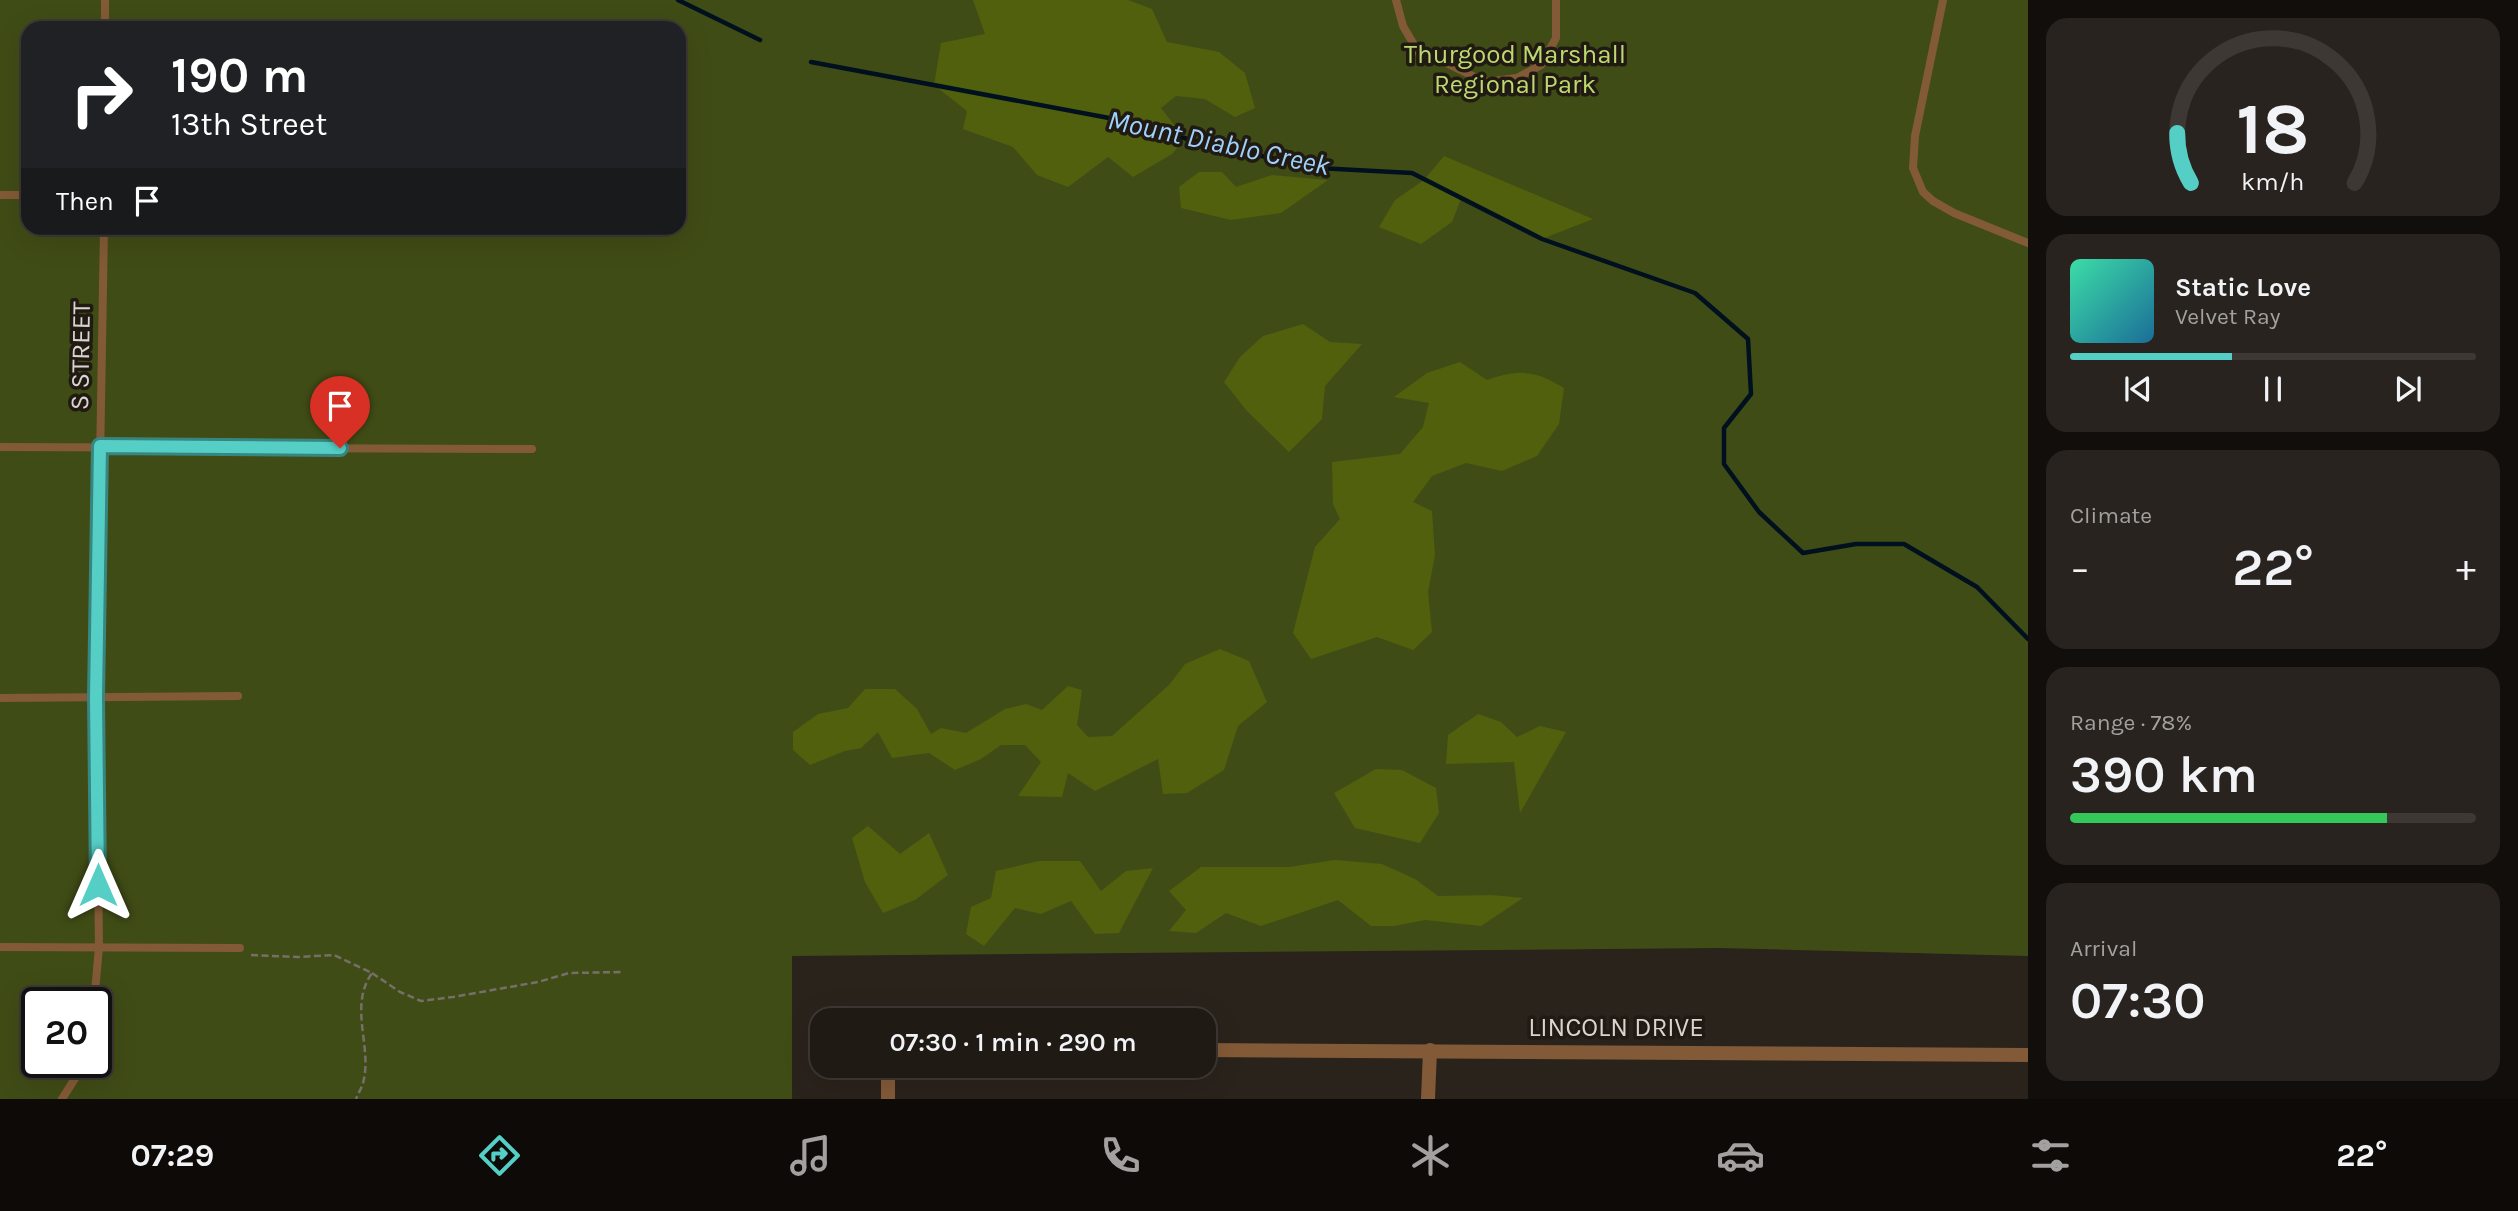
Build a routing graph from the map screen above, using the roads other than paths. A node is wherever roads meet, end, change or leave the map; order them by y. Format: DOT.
graph roads {
  1 [pos="105,0"];
  2 [pos="1396,0"];
  3 [pos="1556,0"];
  4 [pos="1943,0"];
  5 [pos="104,21"];
  6 [pos="0,195"];
  7 [pos="21,195"];
  8 [pos="104,235"];
  9 [pos="2028,243"];
  10 [pos="100,446"];
  11 [pos="0,447"];
  12 [pos="532,449"];
  13 [pos="238,696"];
  14 [pos="0,698"];
  15 [pos="96,698"];
  16 [pos="0,947"];
  17 [pos="99,947"];
  18 [pos="240,948"];
  19 [pos="95,987"];
  20 [pos="1216,1050"];
  21 [pos="1430,1050"];
  22 [pos="2028,1055"];
  23 [pos="75,1078"];
  24 [pos="888,1078"];
  25 [pos="62,1099"];
  26 [pos="888,1099"];
  27 [pos="1429,1099"];
  1 -- 5 [label="lane"];
  2 -- 3 [label="lane"];
  4 -- 9 [label="lane"];
  6 -- 7 [label="lane"];
  8 -- 10 [label="lane, S STREET"];
  10 -- 11 [label="lane"];
  10 -- 12 [label="lane"];
  10 -- 15 [label="lane, S STREET"];
  13 -- 15 [label="lane"];
  14 -- 15 [label="lane"];
  15 -- 17 [label="lane, S STREET"];
  16 -- 17 [label="lane"];
  17 -- 18 [label="lane"];
  17 -- 19 [label="lane, S STREET"];
  20 -- 21 [label="street, LINCOLN DRIVE"];
  21 -- 22 [label="street, LINCOLN DRIVE"];
  21 -- 27 [label="street"];
  23 -- 25 [label="lane"];
  24 -- 26 [label="street"];
}
